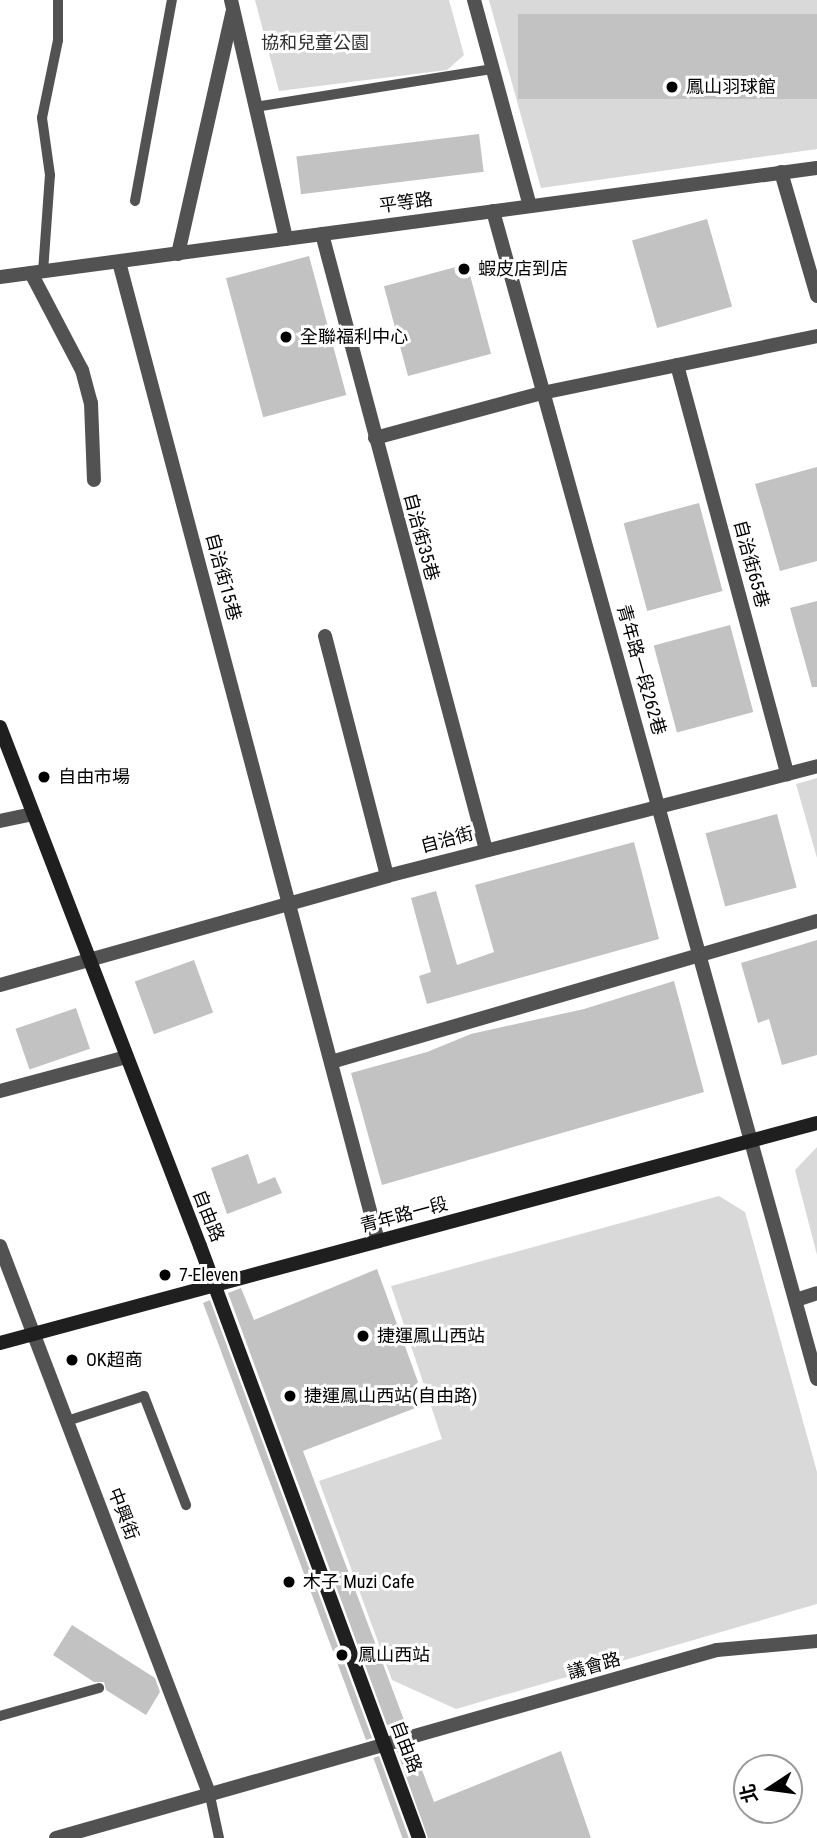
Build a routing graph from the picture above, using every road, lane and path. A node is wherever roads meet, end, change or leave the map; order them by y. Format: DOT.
graph roads {
  1 [pos="58,0"];
  2 [pos="172,0"];
  3 [pos="474,0"];
  4 [pos="232,5"];
  5 [pos="493,69"];
  6 [pos="256,107"];
  7 [pos="817,167"];
  8 [pos="781,172"];
  9 [pos="135,201"];
  10 [pos="530,206"];
  11 [pos="493,211"];
  12 [pos="322,234"];
  13 [pos="286,239"];
  14 [pos="178,254"];
  15 [pos="119,262"];
  16 [pos="37,273"];
  17 [pos="0,278"];
  18 [pos="817,296"];
  19 [pos="817,336"];
  20 [pos="677,365"];
  21 [pos="542,393"];
  22 [pos="375,438"];
  23 [pos="94,480"];
  24 [pos="325,636"];
  25 [pos="0,727"];
  26 [pos="817,766"];
  27 [pos="787,774"];
  28 [pos="660,808"];
  29 [pos="32,814"];
  30 [pos="0,821"];
  31 [pos="486,850"];
  32 [pos="387,876"];
  33 [pos="289,902"];
  34 [pos="817,921"];
  35 [pos="699,955"];
  36 [pos="89,960"];
  37 [pos="0,985"];
  38 [pos="127,1057"];
  39 [pos="331,1062"];
  40 [pos="0,1091"];
  41 [pos="817,1123"];
  42 [pos="750,1141"];
  43 [pos="378,1241"];
  44 [pos="0,1245"];
  45 [pos="214,1285"];
  46 [pos="817,1293"];
  47 [pos="796,1300"];
  48 [pos="34,1334"];
  49 [pos="0,1343"];
  50 [pos="817,1379"];
  51 [pos="67,1421"];
  52 [pos="186,1505"];
  53 [pos="817,1642"];
  54 [pos="99,1688"];
  55 [pos="0,1716"];
  56 [pos="386,1747"];
  57 [pos="210,1796"];
  58 [pos="56,1838"];
  59 [pos="219,1838"];
  60 [pos="419,1838"];
  1 -- 16 [label="lane"];
  2 -- 9 [label="lane"];
  3 -- 5 [label="street"];
  4 -- 6 [label="street"];
  4 -- 14 [label="street"];
  5 -- 6 [label="lane"];
  5 -- 10 [label="street"];
  6 -- 13 [label="street"];
  7 -- 8 [label="street, 平等路"];
  8 -- 10 [label="street, 平等路"];
  8 -- 18 [label="street"];
  10 -- 11 [label="street, 平等路"];
  11 -- 12 [label="street, 平等路"];
  11 -- 21 [label="street, 青年路一段262巷"];
  12 -- 13 [label="street, 平等路"];
  12 -- 22 [label="street, 自治街35巷"];
  13 -- 14 [label="street, 平等路"];
  14 -- 15 [label="street, 平等路"];
  15 -- 16 [label="street, 平等路"];
  15 -- 33 [label="street, 自治街15巷"];
  16 -- 17 [label="street, 平等路"];
  16 -- 23 [label="street"];
  19 -- 20 [label="street"];
  20 -- 21 [label="street"];
  20 -- 27 [label="street, 自治街65巷"];
  21 -- 22 [label="street"];
  21 -- 28 [label="street, 青年路一段262巷"];
  22 -- 31 [label="street, 自治街35巷"];
  24 -- 32 [label="street"];
  25 -- 29 [label="street, 自由路"];
  26 -- 27 [label="street, 自治街"];
  27 -- 28 [label="street, 自治街"];
  28 -- 31 [label="street, 自治街"];
  28 -- 35 [label="street, 青年路一段262巷"];
  29 -- 30 [label="street"];
  29 -- 36 [label="street, 自由路"];
  31 -- 32 [label="street, 自治街"];
  32 -- 33 [label="street, 自治街"];
  33 -- 36 [label="street, 自治街"];
  33 -- 39 [label="street, 自治街15巷"];
  34 -- 35 [label="street"];
  35 -- 39 [label="street"];
  35 -- 42 [label="street, 青年路一段262巷"];
  36 -- 37 [label="street, 自治街"];
  36 -- 38 [label="street, 自由路"];
  38 -- 40 [label="street"];
  38 -- 45 [label="street, 自由路"];
  39 -- 43 [label="street, 自治街15巷"];
  41 -- 42 [label="street, 青年路一段"];
  42 -- 43 [label="street, 青年路一段"];
  42 -- 47 [label="street, 青年路一段262巷"];
  43 -- 45 [label="street, 青年路一段"];
  44 -- 48 [label="street, 中興街"];
  45 -- 48 [label="street, 青年路一段"];
  45 -- 56 [label="street, 自由路"];
  46 -- 47 [label="street"];
  47 -- 50 [label="street, 青年路一段262巷"];
  48 -- 49 [label="street, 青年路一段"];
  48 -- 51 [label="street, 中興街"];
  51 -- 52 [label="lane"];
  51 -- 57 [label="street, 中興街"];
  53 -- 56 [label="street, 議會路"];
  54 -- 55 [label="lane"];
  56 -- 57 [label="street, 議會路"];
  56 -- 60 [label="street, 自由路"];
  57 -- 58 [label="street, 議會路"];
  57 -- 59 [label="lane"];
}
